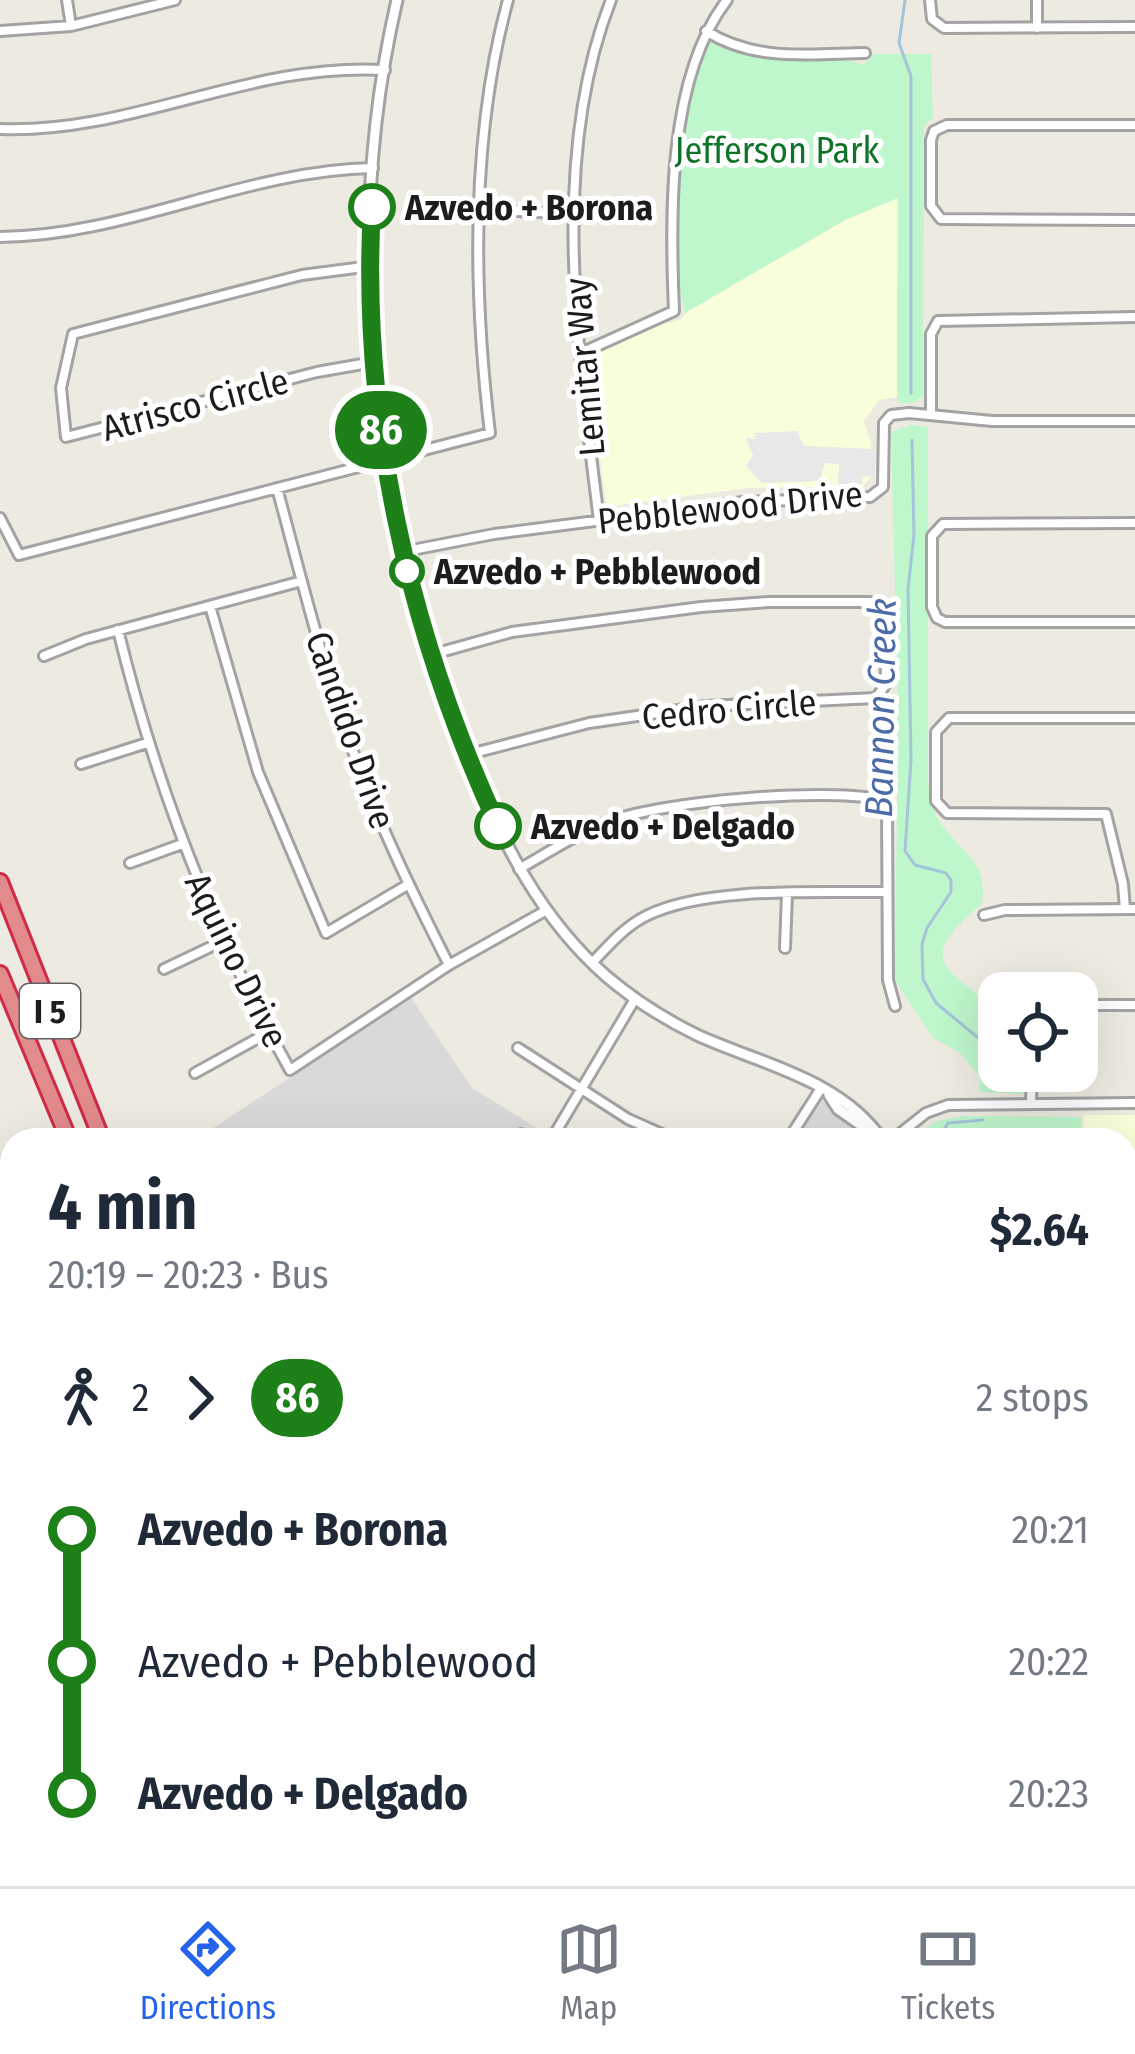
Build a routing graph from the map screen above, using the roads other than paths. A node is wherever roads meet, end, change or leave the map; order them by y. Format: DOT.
graph roads {
  1 [pos="67,0"];
  2 [pos="176,0"];
  3 [pos="397,0"];
  4 [pos="508,0"];
  5 [pos="611,0"];
  6 [pos="727,0"];
  7 [pos="930,0"];
  8 [pos="1037,0"];
  9 [pos="71,26"];
  10 [pos="1037,28"];
  11 [pos="1135,28"];
  12 [pos="0,31"];
  13 [pos="706,31"];
  14 [pos="865,53"];
  15 [pos="385,70"];
  16 [pos="1135,125"];
  17 [pos="0,129"];
  18 [pos="374,168"];
  19 [pos="479,209"];
  20 [pos="575,214"];
  21 [pos="1135,220"];
  22 [pos="0,237"];
  23 [pos="370,266"];
  24 [pos="1135,317"];
  25 [pos="578,354"];
  26 [pos="374,362"];
  27 [pos="931,414"];
  28 [pos="1135,421"];
  29 [pos="385,459"];
  30 [pos="277,488"];
  31 [pos="0,518"];
  32 [pos="598,521"];
  33 [pos="1135,523"];
  34 [pos="402,552"];
  35 [pos="302,581"];
  36 [pos="210,606"];
  37 [pos="1135,622"];
  38 [pos="118,630"];
  39 [pos="430,655"];
  40 [pos="44,656"];
  41 [pos="1135,718"];
  42 [pos="148,743"];
  43 [pos="466,755"];
  44 [pos="81,764"];
  45 [pos="182,844"];
  46 [pos="130,863"];
  47 [pos="519,869"];
  48 [pos="0,882"];
  49 [pos="409,884"];
  50 [pos="887,892"];
  51 [pos="788,894"];
  52 [pos="1130,909"];
  53 [pos="545,910"];
  54 [pos="984,915"];
  55 [pos="223,941"];
  56 [pos="785,948"];
  57 [pos="592,963"];
  58 [pos="449,964"];
  59 [pos="164,969"];
  60 [pos="0,974"];
  61 [pos="635,999"];
  62 [pos="1098,1005"];
  63 [pos="1135,1005"];
  64 [pos="895,1006"];
  65 [pos="269,1032"];
  66 [pos="518,1048"];
  67 [pos="195,1073"];
  68 [pos="581,1089"];
  69 [pos="824,1092"];
  70 [pos="1031,1092"];
  71 [pos="1031,1103"];
  72 [pos="1135,1103"];
  73 [pos="64,1128"];
  74 [pos="97,1128"];
  75 [pos="558,1128"];
  76 [pos="648,1128"];
  77 [pos="797,1128"];
  78 [pos="873,1128"];
  79 [pos="903,1128"];
  1 -- 9 [label="street"];
  2 -- 9 [label="street"];
  3 -- 15 [label="street"];
  4 -- 19 [label="street"];
  5 -- 20 [label="street, Lemitar Way"];
  6 -- 13 [label="street"];
  7 -- 10 [label="street"];
  8 -- 10 [label="street"];
  9 -- 12 [label="street"];
  10 -- 11 [label="street"];
  13 -- 14 [label="street"];
  13 -- 25 [label="street"];
  15 -- 17 [label="street"];
  15 -- 18 [label="street"];
  16 -- 21 [label="street"];
  18 -- 22 [label="street"];
  18 -- 23 [label="street"];
  19 -- 20 [label="street"];
  19 -- 29 [label="street"];
  20 -- 25 [label="street, Lemitar Way"];
  23 -- 26 [label="street"];
  23 -- 26 [label="street, Atrisco Circle"];
  24 -- 27 [label="street"];
  25 -- 32 [label="street, Lemitar Way"];
  26 -- 29 [label="street"];
  27 -- 28 [label="street, Pebblewood Drive"];
  27 -- 32 [label="street, Pebblewood Drive"];
  29 -- 30 [label="street"];
  29 -- 34 [label="street"];
  30 -- 31 [label="street"];
  30 -- 35 [label="street, Candido Drive"];
  32 -- 34 [label="street, Pebblewood Drive"];
  33 -- 37 [label="street"];
  34 -- 39 [label="street"];
  35 -- 36 [label="street"];
  35 -- 49 [label="street, Candido Drive"];
  36 -- 38 [label="street"];
  36 -- 49 [label="street"];
  38 -- 40 [label="street"];
  38 -- 42 [label="street, Aquino Drive"];
  39 -- 43 [label="street"];
  39 -- 43 [label="street, Cedro Circle"];
  41 -- 52 [label="street"];
  42 -- 44 [label="street"];
  42 -- 45 [label="street, Aquino Drive"];
  43 -- 47 [label="street"];
  45 -- 46 [label="street"];
  45 -- 55 [label="street, Aquino Drive"];
  47 -- 50 [label="street"];
  47 -- 53 [label="street"];
  48 -- 74 [label="highway, I 5"];
  49 -- 58 [label="street, Candido Drive"];
  50 -- 51 [label="street"];
  50 -- 64 [label="street"];
  51 -- 56 [label="street"];
  51 -- 57 [label="street"];
  52 -- 54 [label="street"];
  53 -- 57 [label="street"];
  53 -- 58 [label="street, Aquino Drive"];
  55 -- 59 [label="street"];
  55 -- 65 [label="street, Aquino Drive"];
  57 -- 61 [label="street"];
  58 -- 65 [label="street, Aquino Drive"];
  60 -- 73 [label="highway, I 5"];
  61 -- 68 [label="street"];
  61 -- 69 [label="street"];
  62 -- 63 [label="street"];
  65 -- 67 [label="street"];
  66 -- 68 [label="street"];
  68 -- 75 [label="street"];
  68 -- 76 [label="street"];
  69 -- 77 [label="street"];
  69 -- 78 [label="street"];
  70 -- 71 [label="street"];
  71 -- 72 [label="street"];
  71 -- 79 [label="street"];
}
